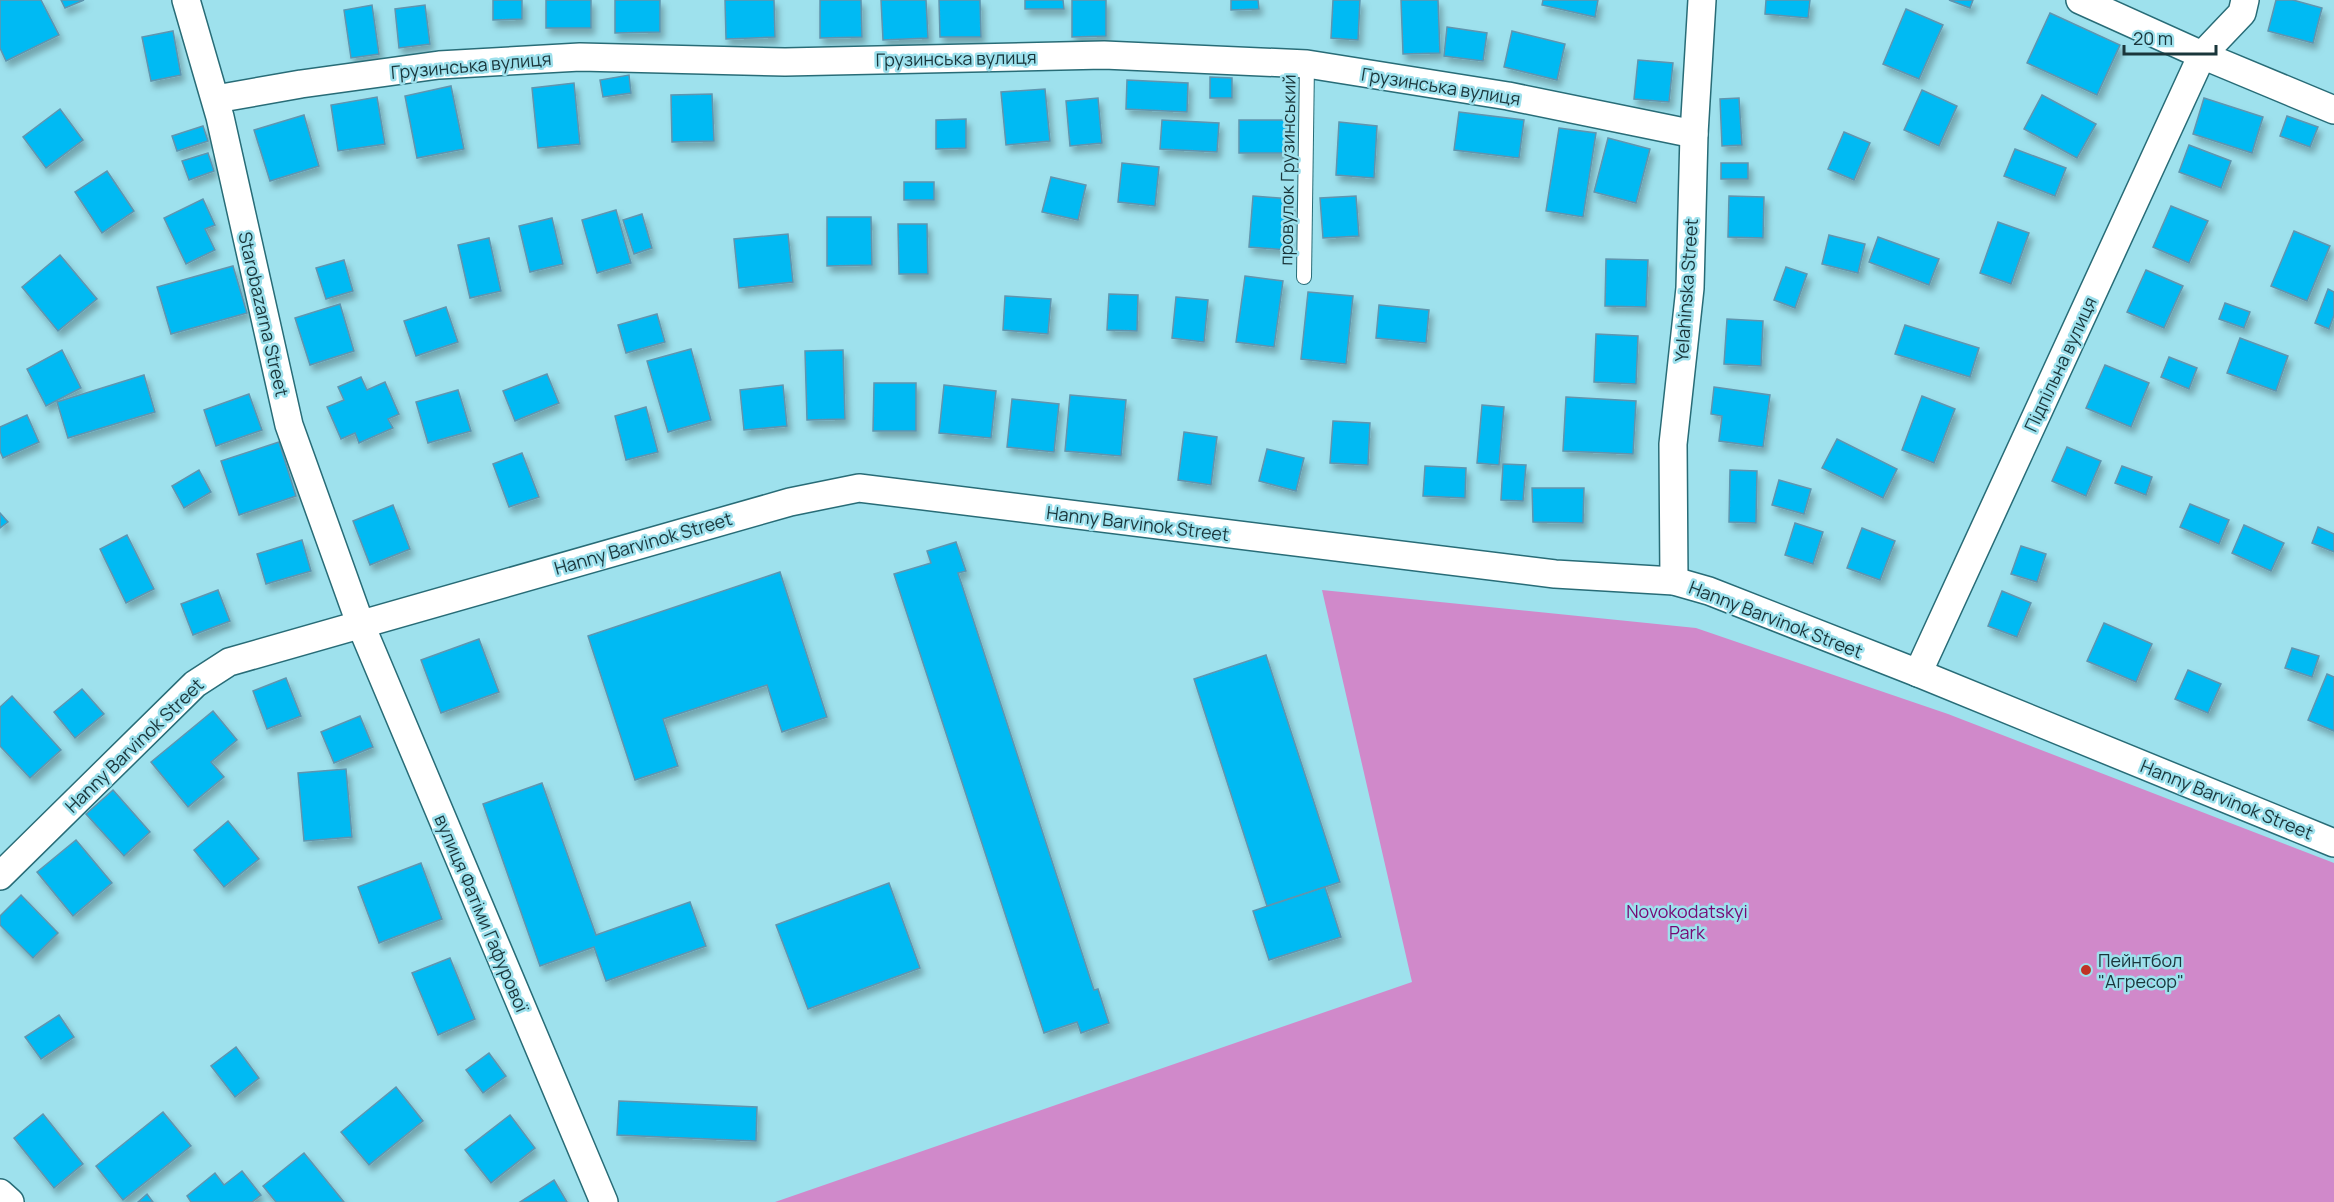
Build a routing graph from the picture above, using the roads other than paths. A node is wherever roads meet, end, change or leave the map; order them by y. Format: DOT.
graph roads {
  1 [pos="186,0"];
  2 [pos="1702,0"];
  3 [pos="2080,0"];
  4 [pos="2245,0"];
  5 [pos="2202,56"];
  6 [pos="1307,64"];
  7 [pos="216,99"];
  8 [pos="2334,110"];
  9 [pos="1694,134"];
  10 [pos="1304,277"];
  11 [pos="1674,581"];
  12 [pos="360,623"];
  13 [pos="1918,673"];
  14 [pos="2334,843"];
  15 [pos="0,876"];
  16 [pos="0,1192"];
  17 [pos="10,1202"];
  18 [pos="604,1202"];
  1 -- 7 [label="street, Starobazarna Street"];
  2 -- 9 [label="street, Yelahinska Street"];
  3 -- 5 [label="street"];
  4 -- 5 [label="street, Підпільна вулиця"];
  5 -- 8 [label="street"];
  5 -- 13 [label="street, Підпільна вулиця"];
  6 -- 7 [label="street, Грузинська вулиця"];
  6 -- 9 [label="street, Грузинська вулиця"];
  6 -- 10 [label="lane, провулок Грузинський"];
  7 -- 12 [label="street, Starobazarna Street"];
  9 -- 11 [label="street, Yelahinska Street"];
  11 -- 12 [label="street, Hanny Barvinok Street"];
  11 -- 13 [label="street, Hanny Barvinok Street"];
  12 -- 15 [label="street, Hanny Barvinok Street"];
  12 -- 18 [label="street, вулиця Фатіми Гафурової"];
  13 -- 14 [label="street, Hanny Barvinok Street"];
  16 -- 17 [label="street"];
}
